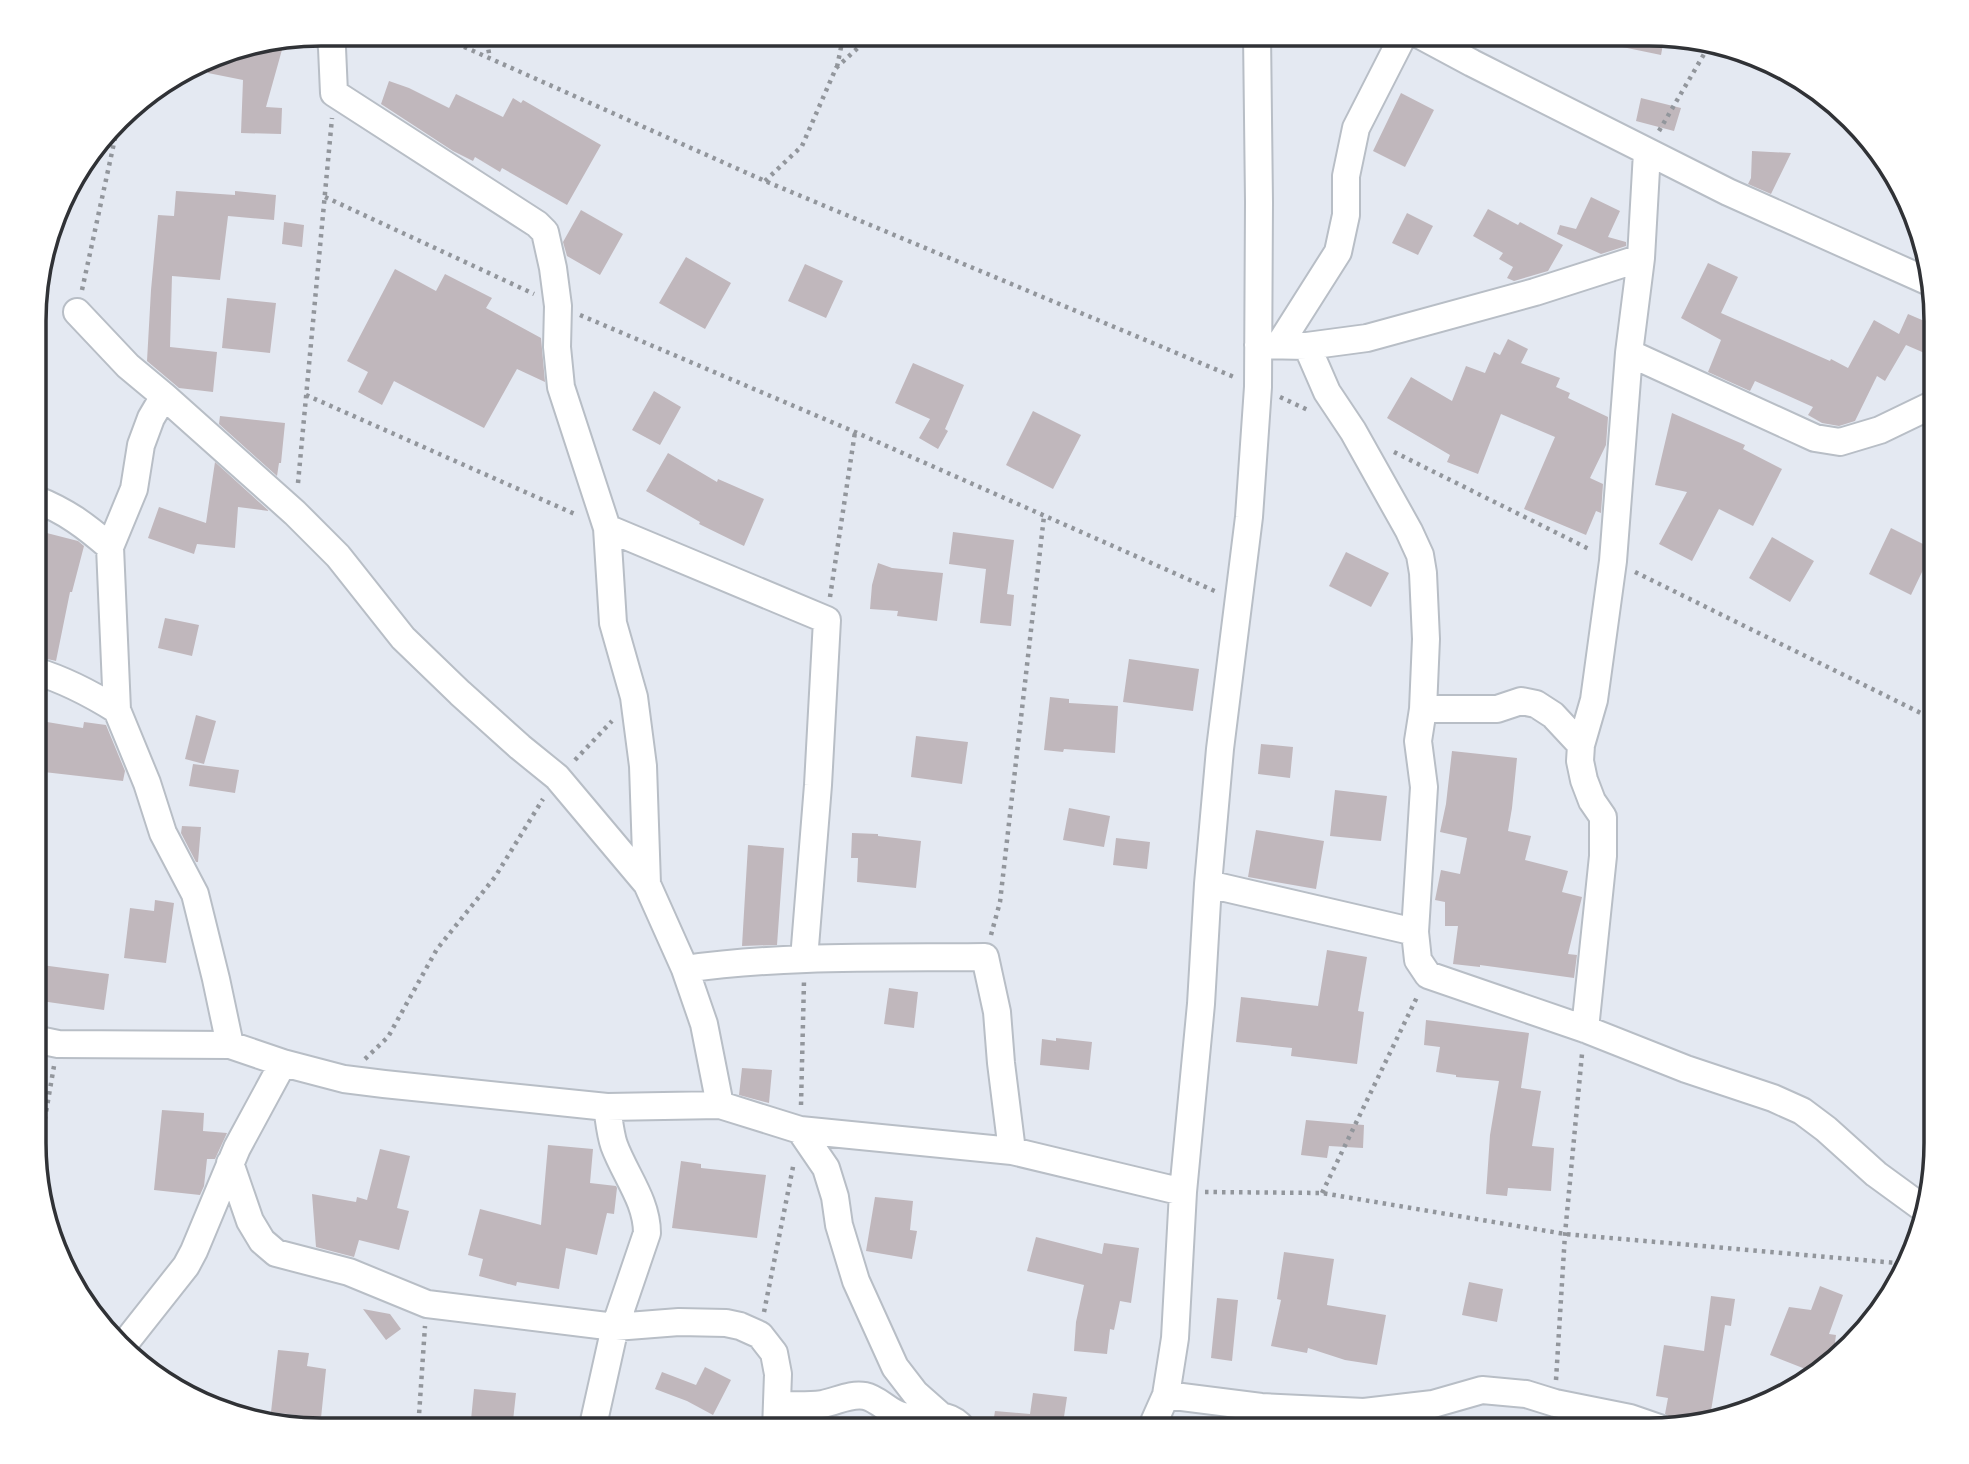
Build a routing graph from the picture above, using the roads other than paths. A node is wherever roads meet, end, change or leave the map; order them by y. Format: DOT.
graph roads {
  1 [pos="331,46"];
  2 [pos="1257,46"];
  3 [pos="1398,46"];
  4 [pos="1441,46"];
  5 [pos="1647,152"];
  6 [pos="1641,258"];
  7 [pos="1920,278"];
  8 [pos="77,312"];
  9 [pos="1269,345"];
  10 [pos="1307,346"];
  11 [pos="1629,353"];
  12 [pos="164,396"];
  13 [pos="1924,409"];
  14 [pos="46,503"];
  15 [pos="607,528"];
  16 [pos="110,547"];
  17 [pos="46,675"];
  18 [pos="1423,709"];
  19 [pos="117,710"];
  20 [pos="1581,745"];
  21 [pos="647,884"];
  22 [pos="1208,884"];
  23 [pos="1415,932"];
  24 [pos="804,959"];
  25 [pos="685,969"];
  26 [pos="1584,1029"];
  27 [pos="46,1042"];
  28 [pos="230,1045"];
  29 [pos="283,1063"];
  30 [pos="720,1105"];
  31 [pos="607,1107"];
  32 [pos="800,1130"];
  33 [pos="1012,1151"];
  34 [pos="230,1163"];
  35 [pos="1183,1192"];
  36 [pos="1917,1204"];
  37 [pos="615,1327"];
  38 [pos="128,1340"];
  39 [pos="1166,1395"];
  40 [pos="941,1416"];
  41 [pos="595,1418"];
  42 [pos="777,1418"];
  43 [pos="946,1418"];
  44 [pos="1155,1418"];
  45 [pos="1348,1418"];
  46 [pos="1375,1418"];
  47 [pos="1630,1418"];
  1 -- 15 [label="street"];
  2 -- 9 [label="street"];
  3 -- 9 [label="street"];
  4 -- 5 [label="street"];
  5 -- 6 [label="street"];
  5 -- 7 [label="street"];
  6 -- 10 [label="street"];
  6 -- 11 [label="street"];
  8 -- 12 [label="street"];
  9 -- 10 [label="street"];
  9 -- 22 [label="street"];
  10 -- 18 [label="street"];
  11 -- 13 [label="street"];
  11 -- 20 [label="street"];
  12 -- 16 [label="street"];
  12 -- 21 [label="street"];
  14 -- 16 [label="street"];
  15 -- 21 [label="street"];
  15 -- 24 [label="street"];
  16 -- 19 [label="street"];
  17 -- 19 [label="street"];
  18 -- 20 [label="street"];
  18 -- 23 [label="street"];
  19 -- 28 [label="street"];
  20 -- 26 [label="street"];
  21 -- 25 [label="street"];
  22 -- 23 [label="street"];
  22 -- 35 [label="street"];
  23 -- 26 [label="street"];
  24 -- 25 [label="street"];
  24 -- 33 [label="street"];
  25 -- 30 [label="street"];
  26 -- 36 [label="street"];
  27 -- 28 [label="street"];
  28 -- 29 [label="street"];
  29 -- 31 [label="street"];
  29 -- 34 [label="street"];
  30 -- 31 [label="street"];
  30 -- 32 [label="street"];
  31 -- 37 [label="street"];
  32 -- 33 [label="street"];
  32 -- 40 [label="street"];
  33 -- 35 [label="street"];
  34 -- 37 [label="street"];
  34 -- 38 [label="street"];
  35 -- 39 [label="street"];
  37 -- 41 [label="street"];
  37 -- 42 [label="street"];
  39 -- 44 [label="street"];
  39 -- 45 [label="street"];
  40 -- 42 [label="street"];
  40 -- 43 [label="street"];
  46 -- 47 [label="street"];
}
